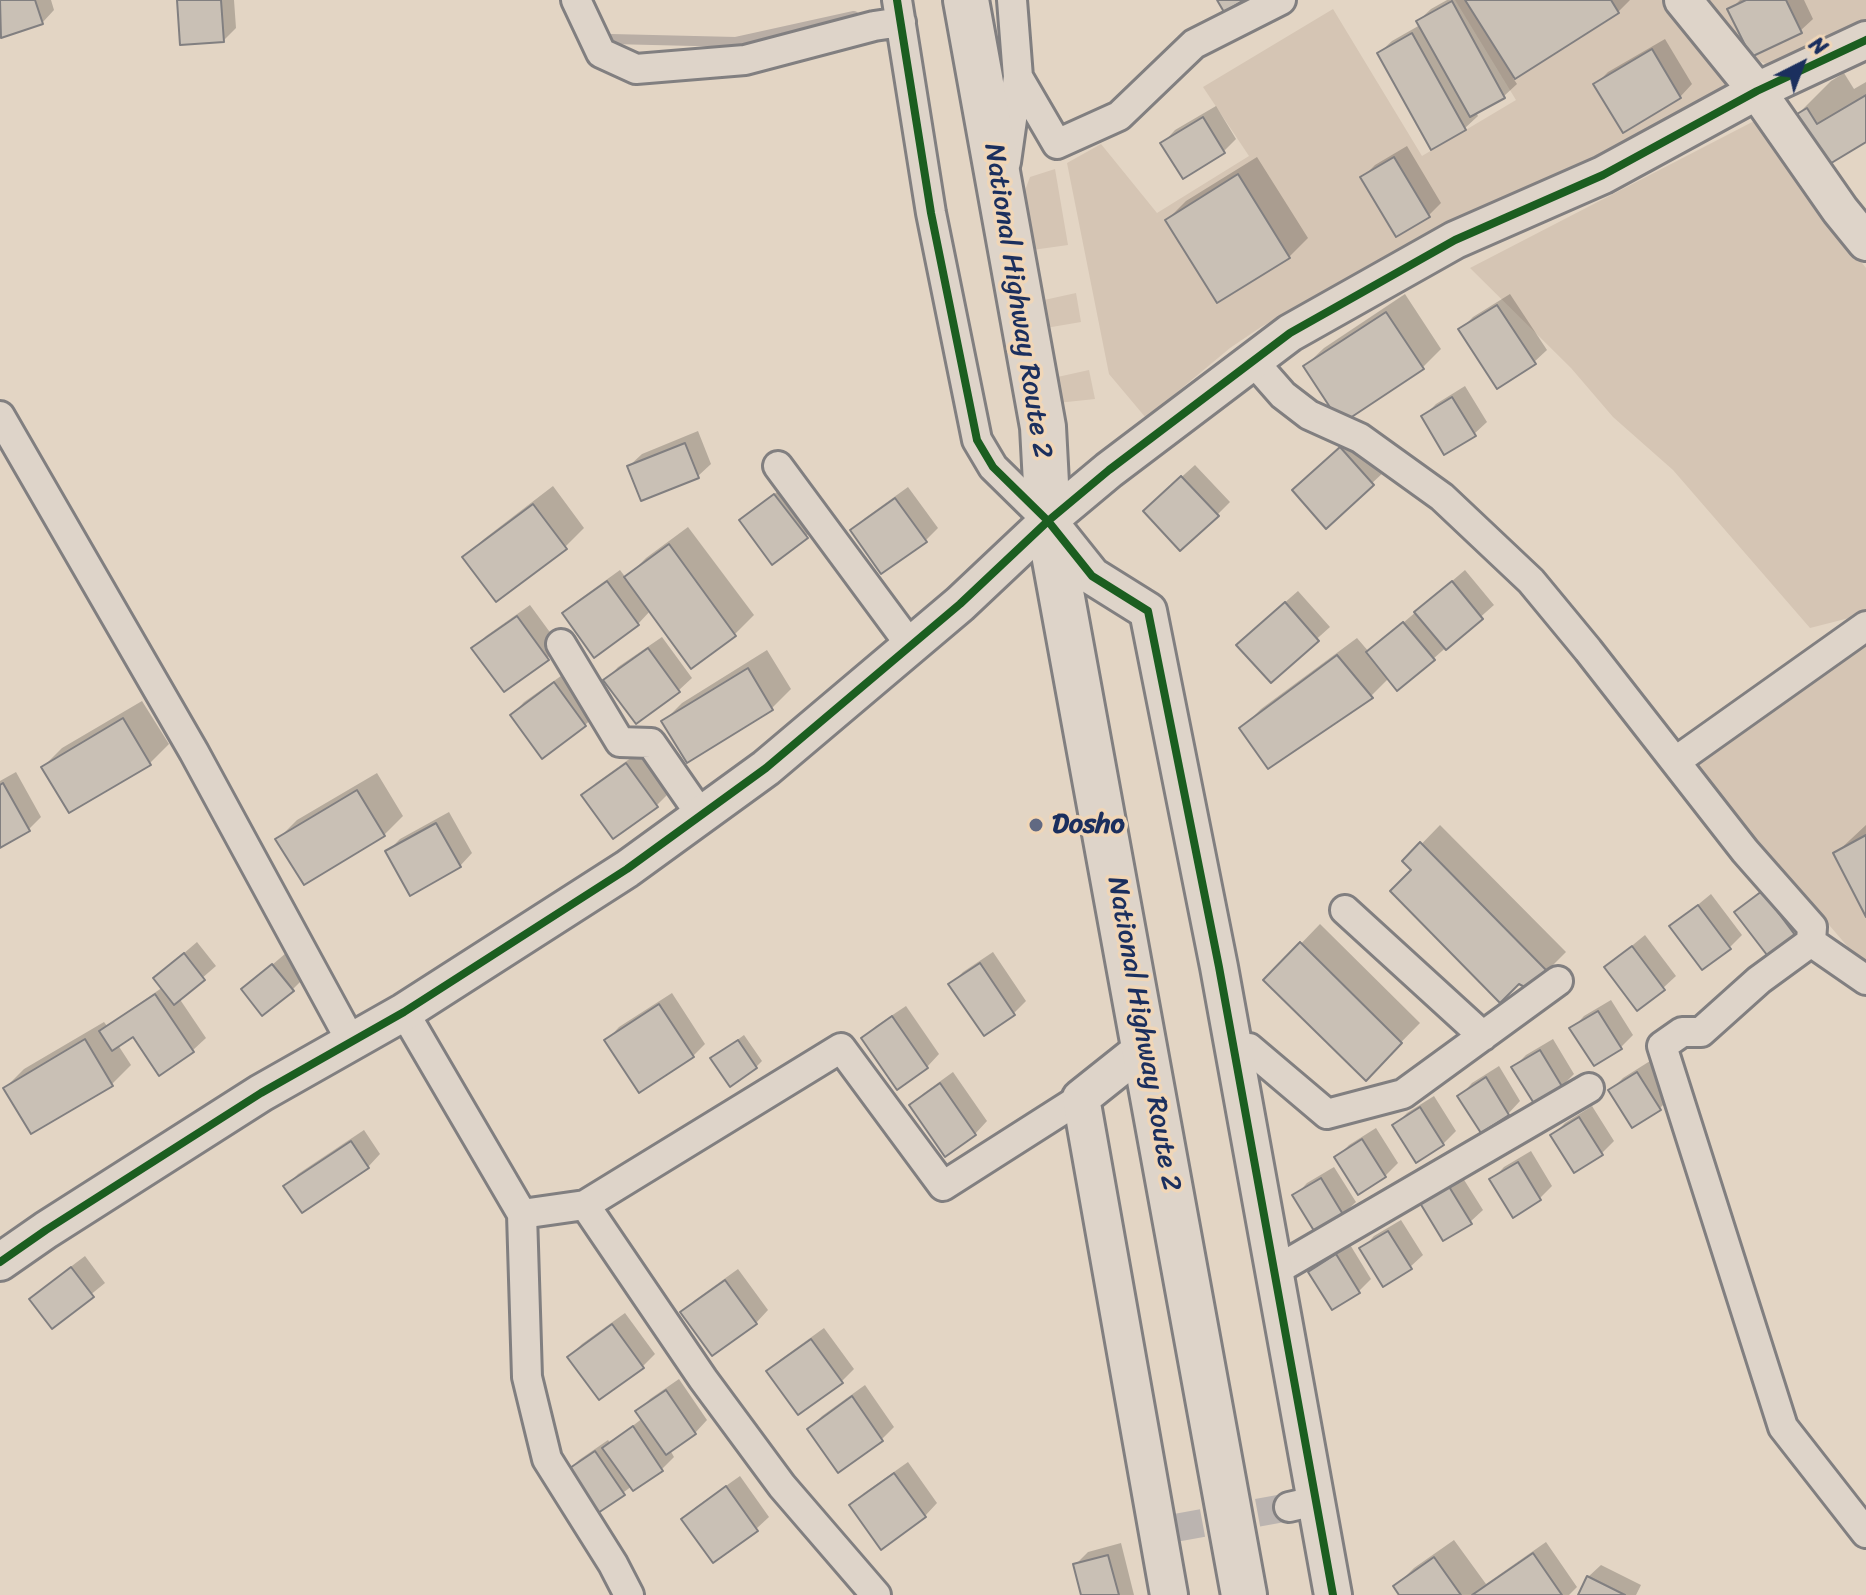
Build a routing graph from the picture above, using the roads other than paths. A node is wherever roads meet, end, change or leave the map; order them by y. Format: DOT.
graph roads {
  1 [pos="576,0"];
  2 [pos="966,0"];
  3 [pos="1012,0"];
  4 [pos="1281,0"];
  5 [pos="1683,0"];
  6 [pos="899,11"];
  7 [pos="1866,40"];
  8 [pos="1018,77"];
  9 [pos="1757,91"];
  10 [pos="1001,196"];
  11 [pos="1866,242"];
  12 [pos="1254,362"];
  13 [pos="0,416"];
  14 [pos="778,466"];
  15 [pos="1048,521"];
  16 [pos="1866,626"];
  17 [pos="561,644"];
  18 [pos="911,646"];
  19 [pos="1676,761"];
  20 [pos="701,815"];
  21 [pos="1345,910"];
  22 [pos="1811,942"];
  23 [pos="1866,980"];
  24 [pos="1558,981"];
  25 [pos="404,1012"];
  26 [pos="1483,1036"];
  27 [pos="352,1043"];
  28 [pos="1145,1047"];
  29 [pos="1249,1048"];
  30 [pos="1589,1088"];
  31 [pos="1081,1098"];
  32 [pos="585,1205"];
  33 [pos="522,1214"];
  34 [pos="0,1262"];
  35 [pos="1273,1272"];
  36 [pos="1866,1533"];
  37 [pos="629,1595"];
  38 [pos="876,1595"];
  39 [pos="1169,1595"];
  40 [pos="1244,1595"];
  41 [pos="1333,1595"];
  1 -- 6 [label="street"];
  2 -- 10 [label="highway, National Highway Route 2"];
  3 -- 8 [label="street"];
  4 -- 8 [label="street"];
  5 -- 9 [label="street"];
  6 -- 15 [label="street"];
  7 -- 9 [label="street"];
  8 -- 10 [label="street"];
  9 -- 11 [label="street"];
  9 -- 12 [label="street"];
  10 -- 15 [label="highway, National Highway Route 2"];
  12 -- 15 [label="street"];
  12 -- 19 [label="street"];
  13 -- 27 [label="street"];
  14 -- 18 [label="street"];
  15 -- 18 [label="street"];
  15 -- 28 [label="highway, National Highway Route 2"];
  15 -- 35 [label="street"];
  16 -- 19 [label="street"];
  17 -- 20 [label="street"];
  18 -- 20 [label="street"];
  19 -- 22 [label="street"];
  20 -- 25 [label="street"];
  21 -- 26 [label="street"];
  22 -- 23 [label="street"];
  22 -- 36 [label="street"];
  24 -- 26 [label="street"];
  25 -- 27 [label="street"];
  25 -- 33 [label="street"];
  26 -- 29 [label="street"];
  27 -- 34 [label="street"];
  28 -- 31 [label="street"];
  28 -- 40 [label="highway, National Highway Route 2"];
  30 -- 35 [label="street"];
  31 -- 32 [label="street"];
  31 -- 39 [label="street"];
  32 -- 33 [label="street"];
  32 -- 38 [label="street"];
  33 -- 37 [label="street"];
  35 -- 41 [label="street"];
}
